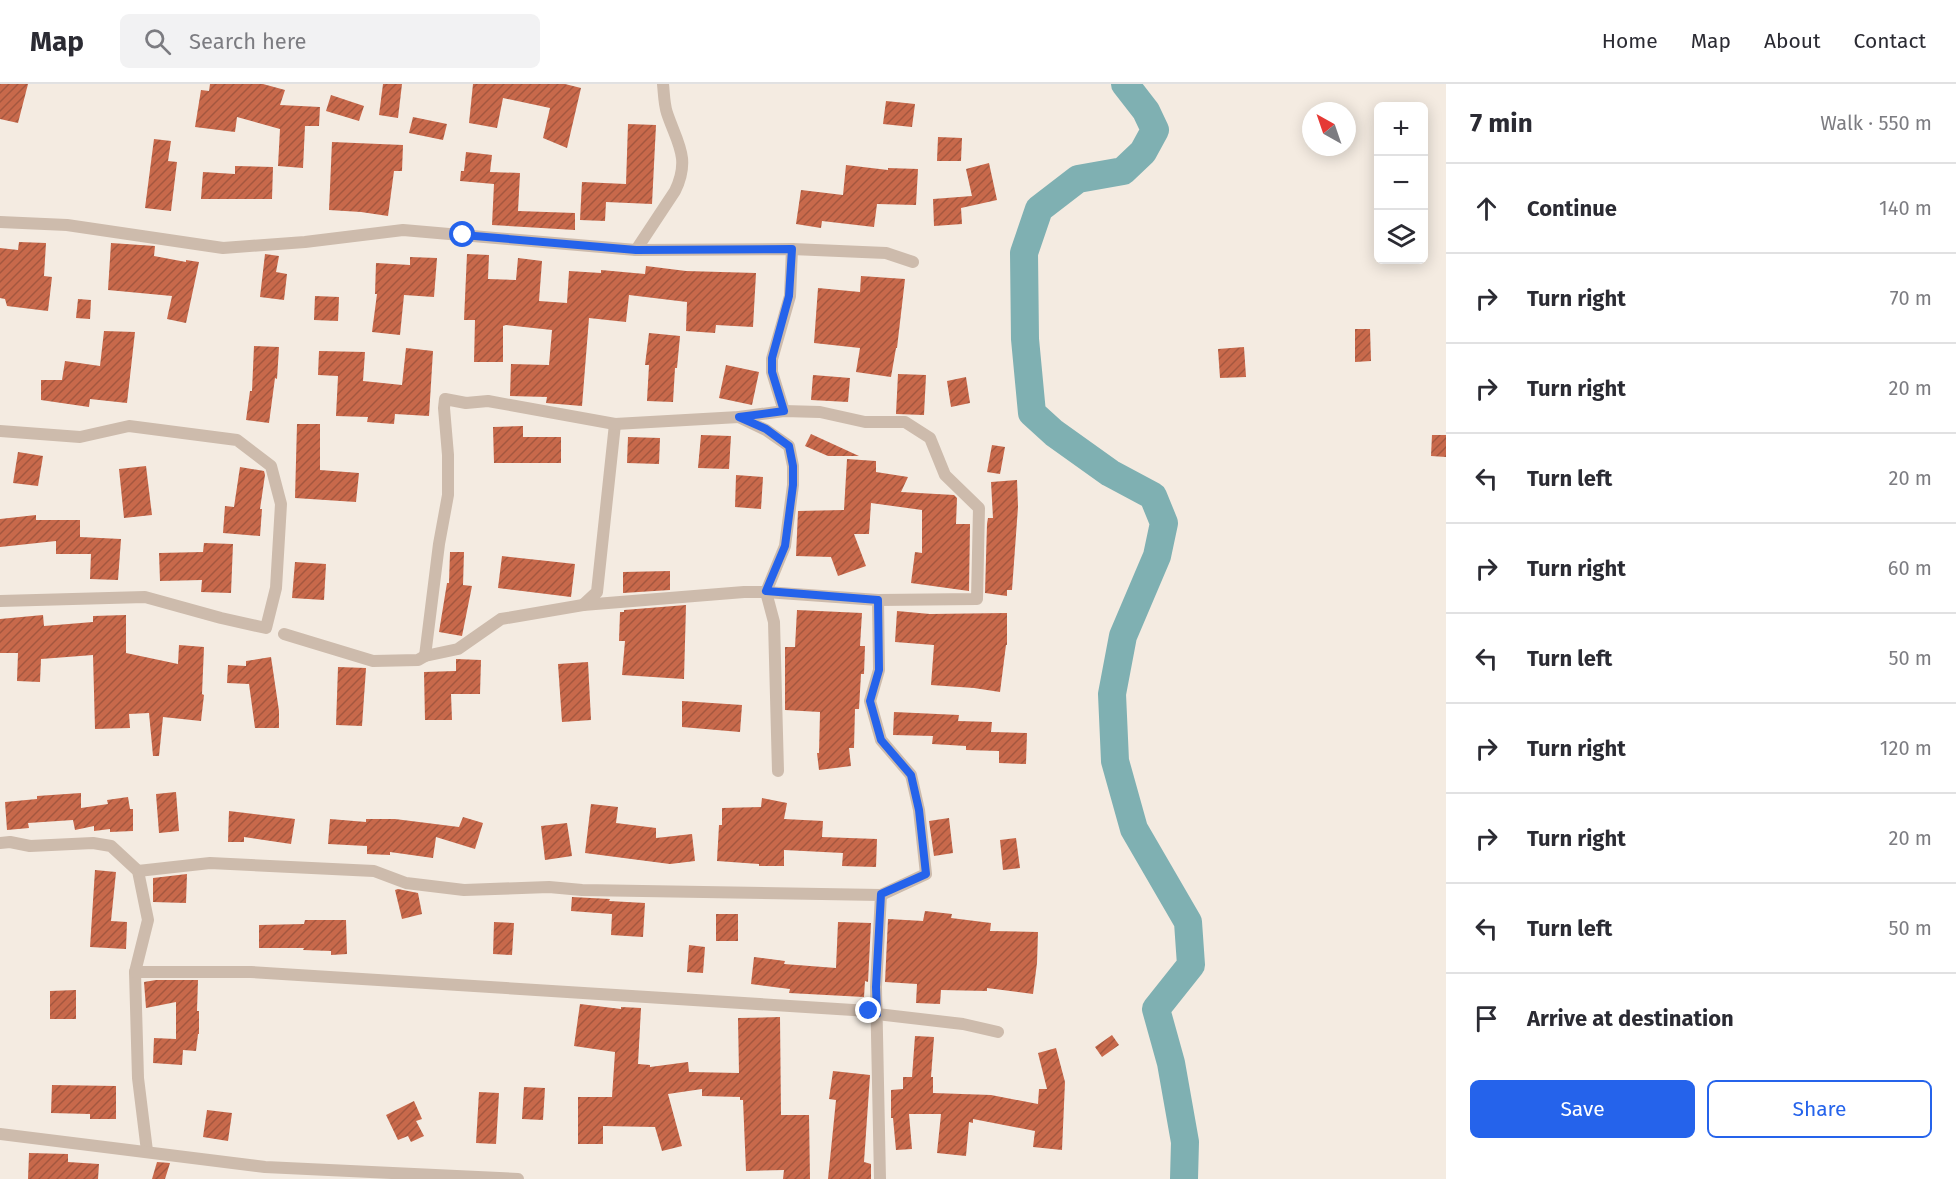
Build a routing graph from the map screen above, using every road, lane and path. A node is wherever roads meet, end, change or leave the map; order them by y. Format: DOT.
graph roads {
  1 [pos="663,84"];
  2 [pos="0,222"];
  3 [pos="792,249"];
  4 [pos="636,250"];
  5 [pos="912,262"];
  6 [pos="784,411"];
  7 [pos="739,417"];
  8 [pos="615,424"];
  9 [pos="0,431"];
  10 [pos="766,591"];
  11 [pos="878,600"];
  12 [pos="0,601"];
  13 [pos="584,605"];
  14 [pos="284,634"];
  15 [pos="425,656"];
  16 [pos="778,771"];
  17 [pos="0,843"];
  18 [pos="138,871"];
  19 [pos="881,894"];
  20 [pos="135,972"];
  21 [pos="877,1014"];
  22 [pos="998,1032"];
  23 [pos="0,1134"];
  24 [pos="147,1152"];
  25 [pos="516,1179"];
  26 [pos="880,1179"];
  1 -- 4 [label="street"];
  2 -- 4 [label="street"];
  3 -- 4 [label="street"];
  3 -- 5 [label="street"];
  3 -- 6 [label="street"];
  6 -- 7 [label="street"];
  6 -- 11 [label="street"];
  7 -- 8 [label="street"];
  7 -- 10 [label="street"];
  8 -- 13 [label="street"];
  8 -- 15 [label="street"];
  9 -- 12 [label="street"];
  10 -- 11 [label="street"];
  10 -- 13 [label="street"];
  10 -- 16 [label="street"];
  11 -- 19 [label="street"];
  13 -- 15 [label="street"];
  14 -- 15 [label="street"];
  17 -- 18 [label="street"];
  18 -- 19 [label="street"];
  18 -- 20 [label="street"];
  19 -- 21 [label="street"];
  20 -- 21 [label="street"];
  20 -- 24 [label="street"];
  21 -- 22 [label="street"];
  21 -- 26 [label="street"];
  23 -- 24 [label="street"];
  24 -- 25 [label="street"];
}
